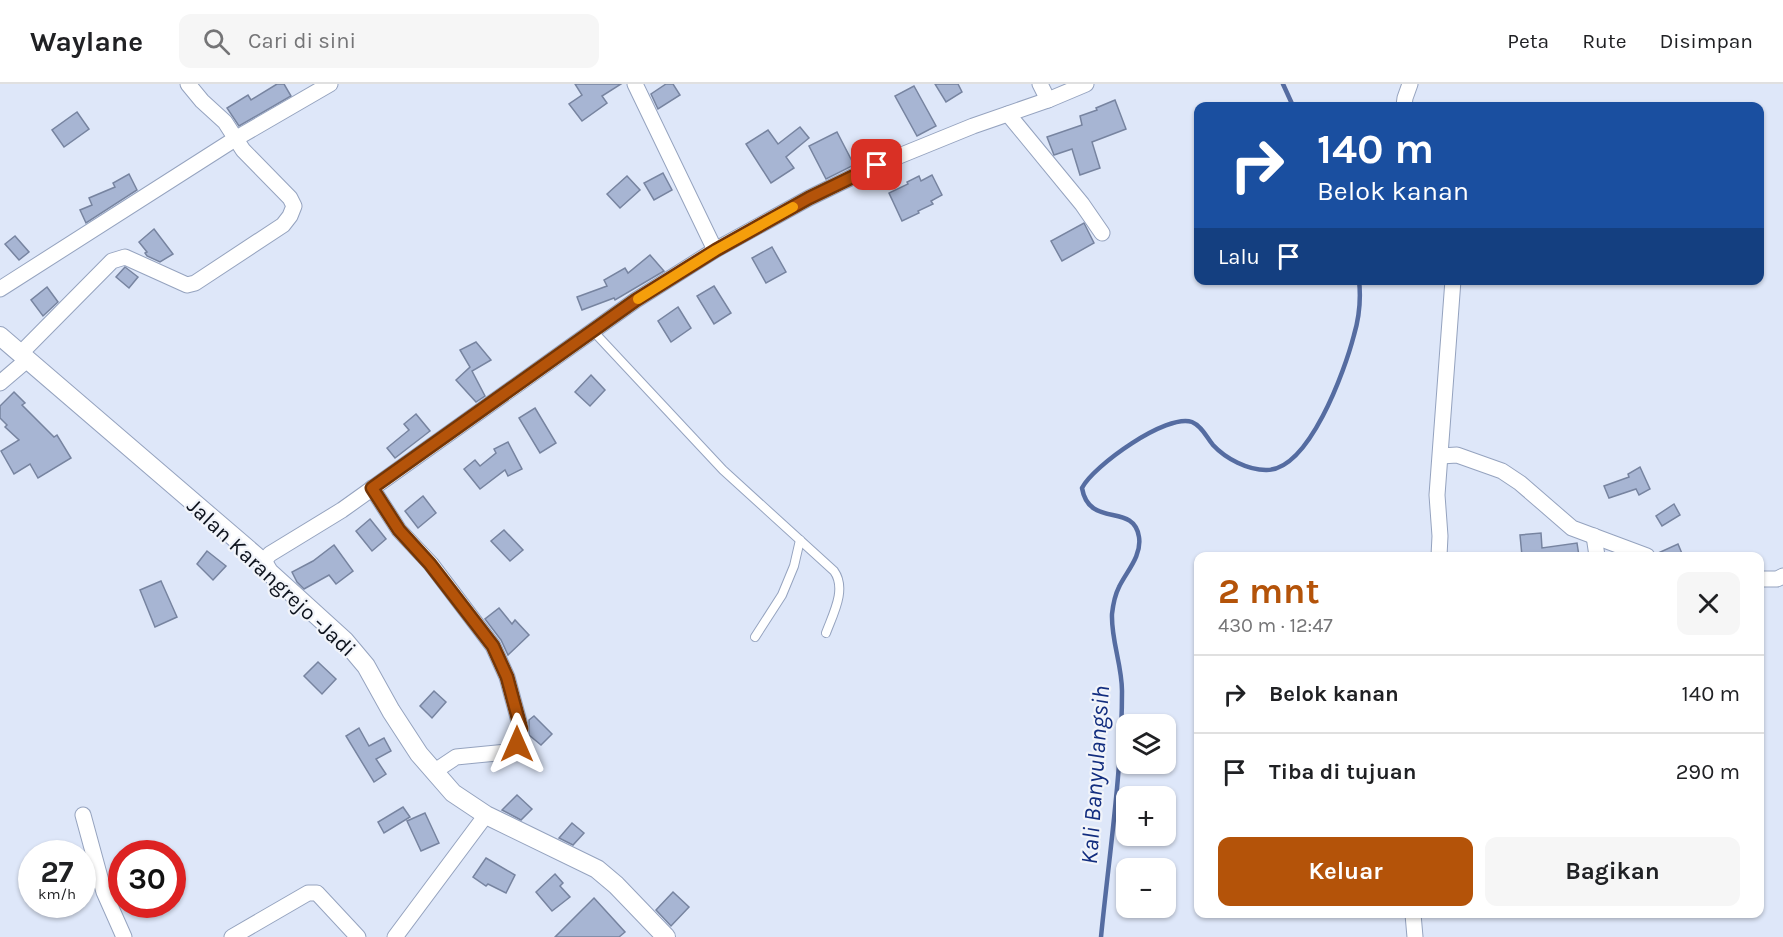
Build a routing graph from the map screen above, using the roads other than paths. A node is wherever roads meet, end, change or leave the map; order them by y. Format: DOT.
graph roads {
  1 [pos="188,84"];
  2 [pos="330,84"];
  3 [pos="635,84"];
  4 [pos="1040,84"];
  5 [pos="1086,84"];
  6 [pos="1410,84"];
  7 [pos="1048,100"];
  8 [pos="1404,102"];
  9 [pos="1008,114"];
  10 [pos="235,139"];
  11 [pos="1102,233"];
  12 [pos="716,250"];
  13 [pos="1453,285"];
  14 [pos="0,289"];
  15 [pos="592,332"];
  16 [pos="0,336"];
  17 [pos="24,357"];
  18 [pos="0,383"];
  19 [pos="1440,456"];
  20 [pos="372,488"];
  21 [pos="1594,536"];
  22 [pos="800,540"];
  23 [pos="1439,552"];
  24 [pos="1596,552"];
  25 [pos="1636,552"];
  26 [pos="263,562"];
  27 [pos="1783,576"];
  28 [pos="1764,579"];
  29 [pos="826,633"];
  30 [pos="754,637"];
  31 [pos="435,771"];
  32 [pos="83,815"];
  33 [pos="486,815"];
  34 [pos="1413,918"];
  35 [pos="124,937"];
  36 [pos="232,937"];
  37 [pos="358,937"];
  38 [pos="395,937"];
  39 [pos="666,937"];
  40 [pos="1415,937"];
  1 -- 10 [label="street"];
  2 -- 10 [label="street"];
  3 -- 12 [label="street"];
  4 -- 7 [label="street"];
  5 -- 7 [label="street"];
  6 -- 8 [label="street"];
  7 -- 9 [label="street"];
  9 -- 11 [label="street"];
  9 -- 12 [label="street"];
  10 -- 14 [label="street"];
  10 -- 17 [label="street"];
  12 -- 15 [label="street"];
  13 -- 19 [label="street"];
  15 -- 20 [label="street"];
  15 -- 22 [label="lane"];
  16 -- 17 [label="street, Jalan Karangrejo -Jadi"];
  17 -- 18 [label="street"];
  17 -- 26 [label="street, Jalan Karangrejo -Jadi"];
  19 -- 21 [label="street"];
  19 -- 23 [label="street"];
  20 -- 26 [label="street"];
  20 -- 31 [label="street"];
  21 -- 24 [label="street"];
  21 -- 25 [label="street"];
  22 -- 29 [label="lane"];
  22 -- 30 [label="lane"];
  26 -- 31 [label="street, Jalan Karangrejo -Jadi"];
  27 -- 28 [label="street"];
  31 -- 33 [label="street, Jalan Karangrejo -Jadi"];
  32 -- 35 [label="street"];
  33 -- 38 [label="street"];
  33 -- 39 [label="street, Jalan Karangrejo -Jadi"];
  34 -- 40 [label="street"];
  36 -- 37 [label="street"];
}
